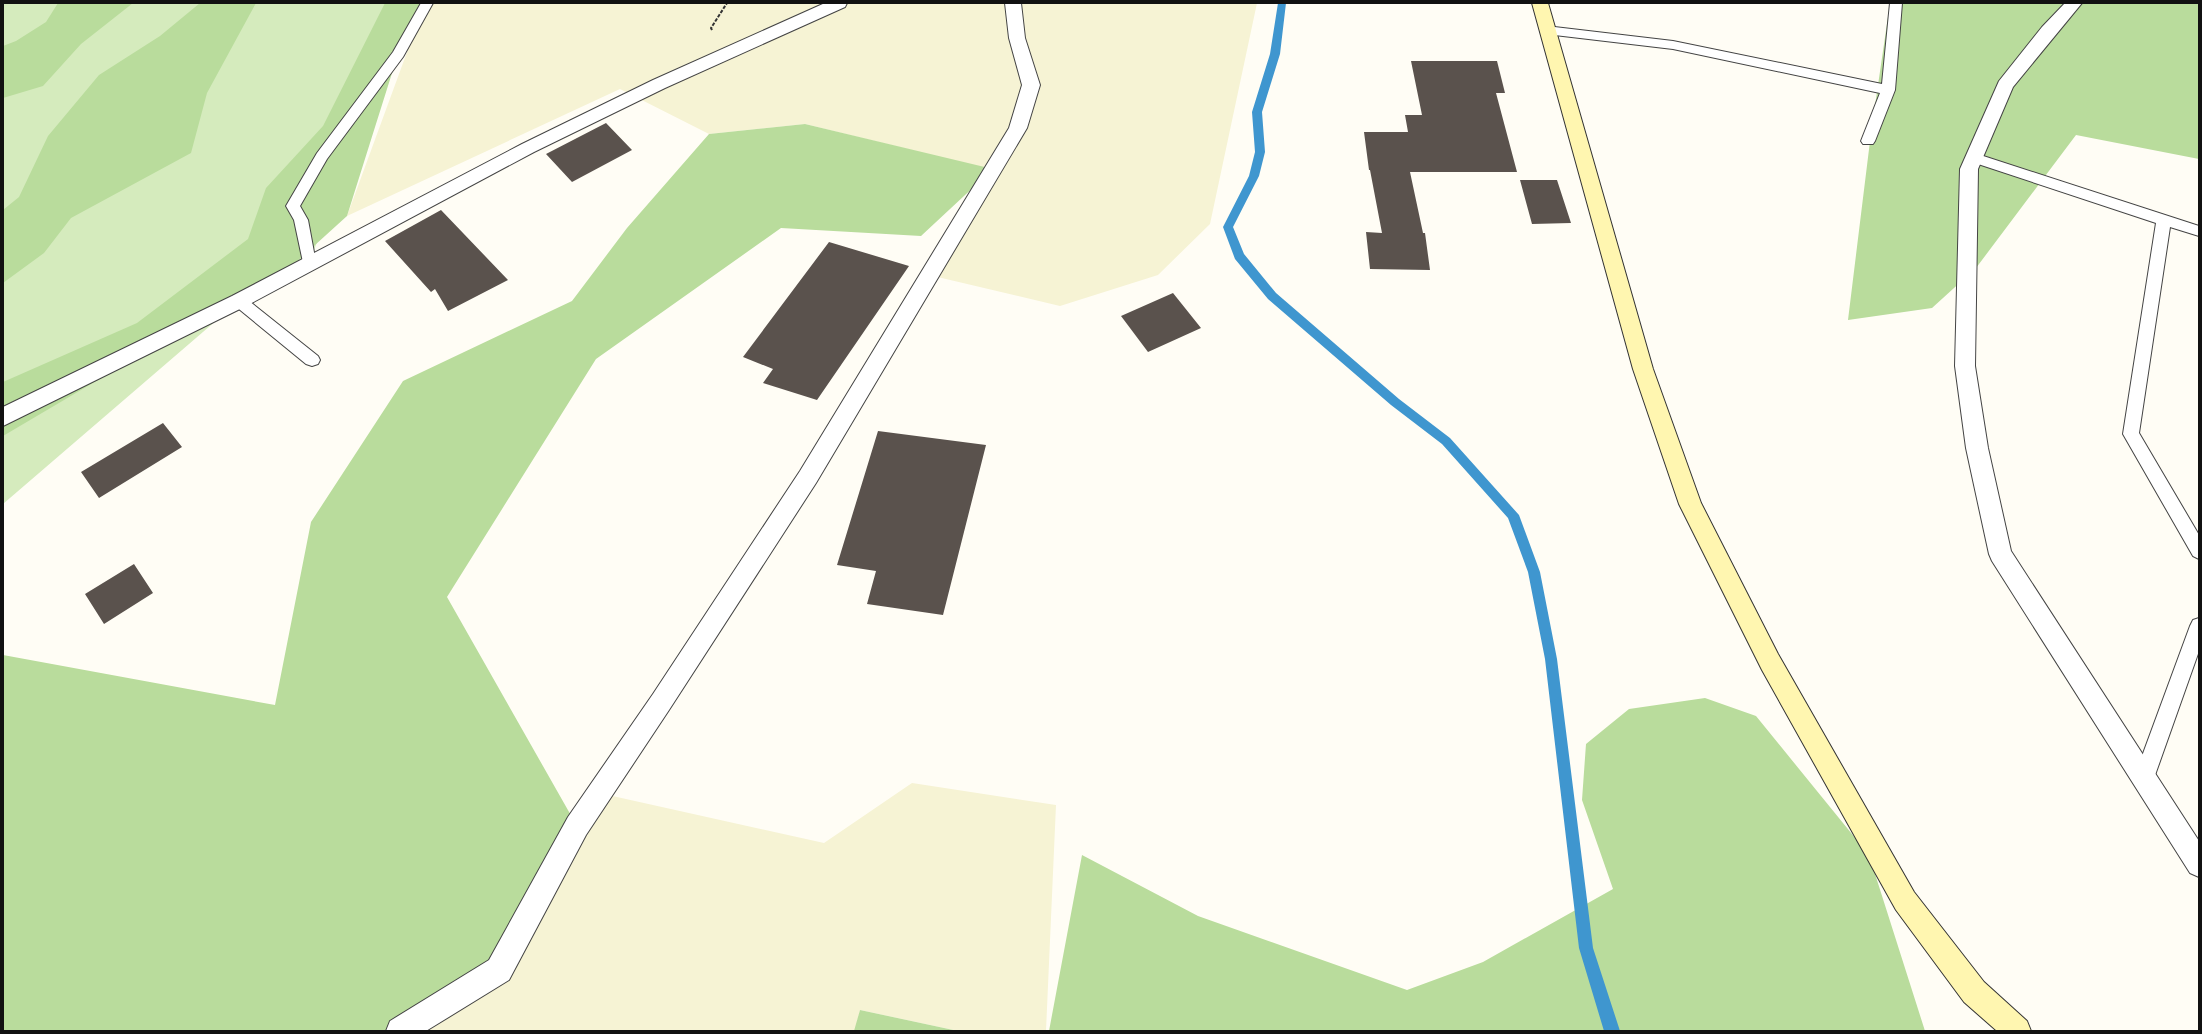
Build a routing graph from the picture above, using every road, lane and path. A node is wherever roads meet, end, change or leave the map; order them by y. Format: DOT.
graph roads {
  1 [pos="427,3"];
  2 [pos="839,3"];
  3 [pos="1013,3"];
  4 [pos="1540,3"];
  5 [pos="1896,3"];
  6 [pos="2074,3"];
  7 [pos="1546,30"];
  8 [pos="1888,90"];
  9 [pos="1868,141"];
  10 [pos="1974,158"];
  11 [pos="2164,219"];
  12 [pos="2199,231"];
  13 [pos="309,263"];
  14 [pos="239,301"];
  15 [pos="312,360"];
  16 [pos="3,417"];
  17 [pos="2199,551"];
  18 [pos="2199,626"];
  19 [pos="2144,778"];
  20 [pos="2199,864"];
  21 [pos="400,1031"];
  22 [pos="2017,1031"];
  1 -- 13 [label="lane"];
  2 -- 13 [label="street"];
  3 -- 21 [label="street"];
  4 -- 7 [label="street"];
  5 -- 8 [label="lane"];
  6 -- 10 [label="street"];
  7 -- 8 [label="lane"];
  7 -- 22 [label="street"];
  8 -- 9 [label="lane"];
  10 -- 11 [label="lane"];
  10 -- 19 [label="street"];
  11 -- 12 [label="lane"];
  11 -- 17 [label="lane"];
  13 -- 14 [label="street"];
  14 -- 15 [label="lane"];
  14 -- 16 [label="street"];
  18 -- 19 [label="lane"];
  19 -- 20 [label="street"];
}
